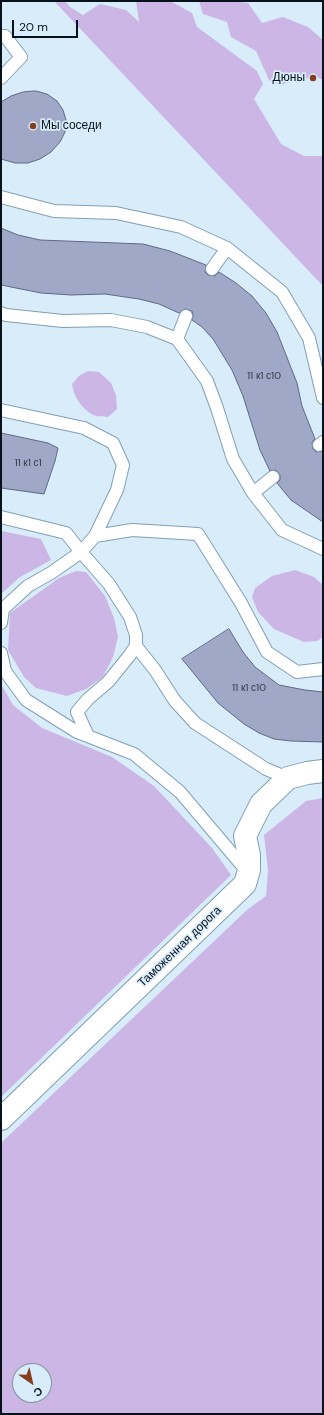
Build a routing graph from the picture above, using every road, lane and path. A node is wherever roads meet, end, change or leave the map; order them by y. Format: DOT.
graph roads {
  1 [pos="1,36"];
  2 [pos="1,78"];
  3 [pos="1,198"];
  4 [pos="227,248"];
  5 [pos="212,269"];
  6 [pos="1,313"];
  7 [pos="186,316"];
  8 [pos="177,339"];
  9 [pos="323,398"];
  10 [pos="1,410"];
  11 [pos="273,476"];
  12 [pos="253,492"];
  13 [pos="1,518"];
  14 [pos="95,536"];
  15 [pos="323,549"];
  16 [pos="81,552"];
  17 [pos="1,623"];
  18 [pos="136,646"];
  19 [pos="1,653"];
  20 [pos="323,669"];
  21 [pos="88,736"];
  22 [pos="323,771"];
  23 [pos="288,778"];
  24 [pos="249,870"];
  25 [pos="1,1118"];
  1 -- 2 [label="lane"];
  3 -- 4 [label="lane"];
  4 -- 5 [label="lane"];
  4 -- 9 [label="lane"];
  6 -- 8 [label="lane"];
  7 -- 8 [label="lane"];
  8 -- 12 [label="lane"];
  10 -- 14 [label="lane"];
  11 -- 12 [label="lane"];
  12 -- 15 [label="lane"];
  13 -- 16 [label="lane"];
  14 -- 16 [label="lane"];
  14 -- 20 [label="lane"];
  16 -- 17 [label="lane"];
  16 -- 18 [label="lane"];
  18 -- 21 [label="lane"];
  18 -- 23 [label="lane"];
  19 -- 21 [label="lane"];
  21 -- 24 [label="lane"];
  22 -- 23 [label="street, Таможенная дорога"];
  23 -- 24 [label="street, Таможенная дорога"];
  24 -- 25 [label="street, Таможенная дорога"];
}
